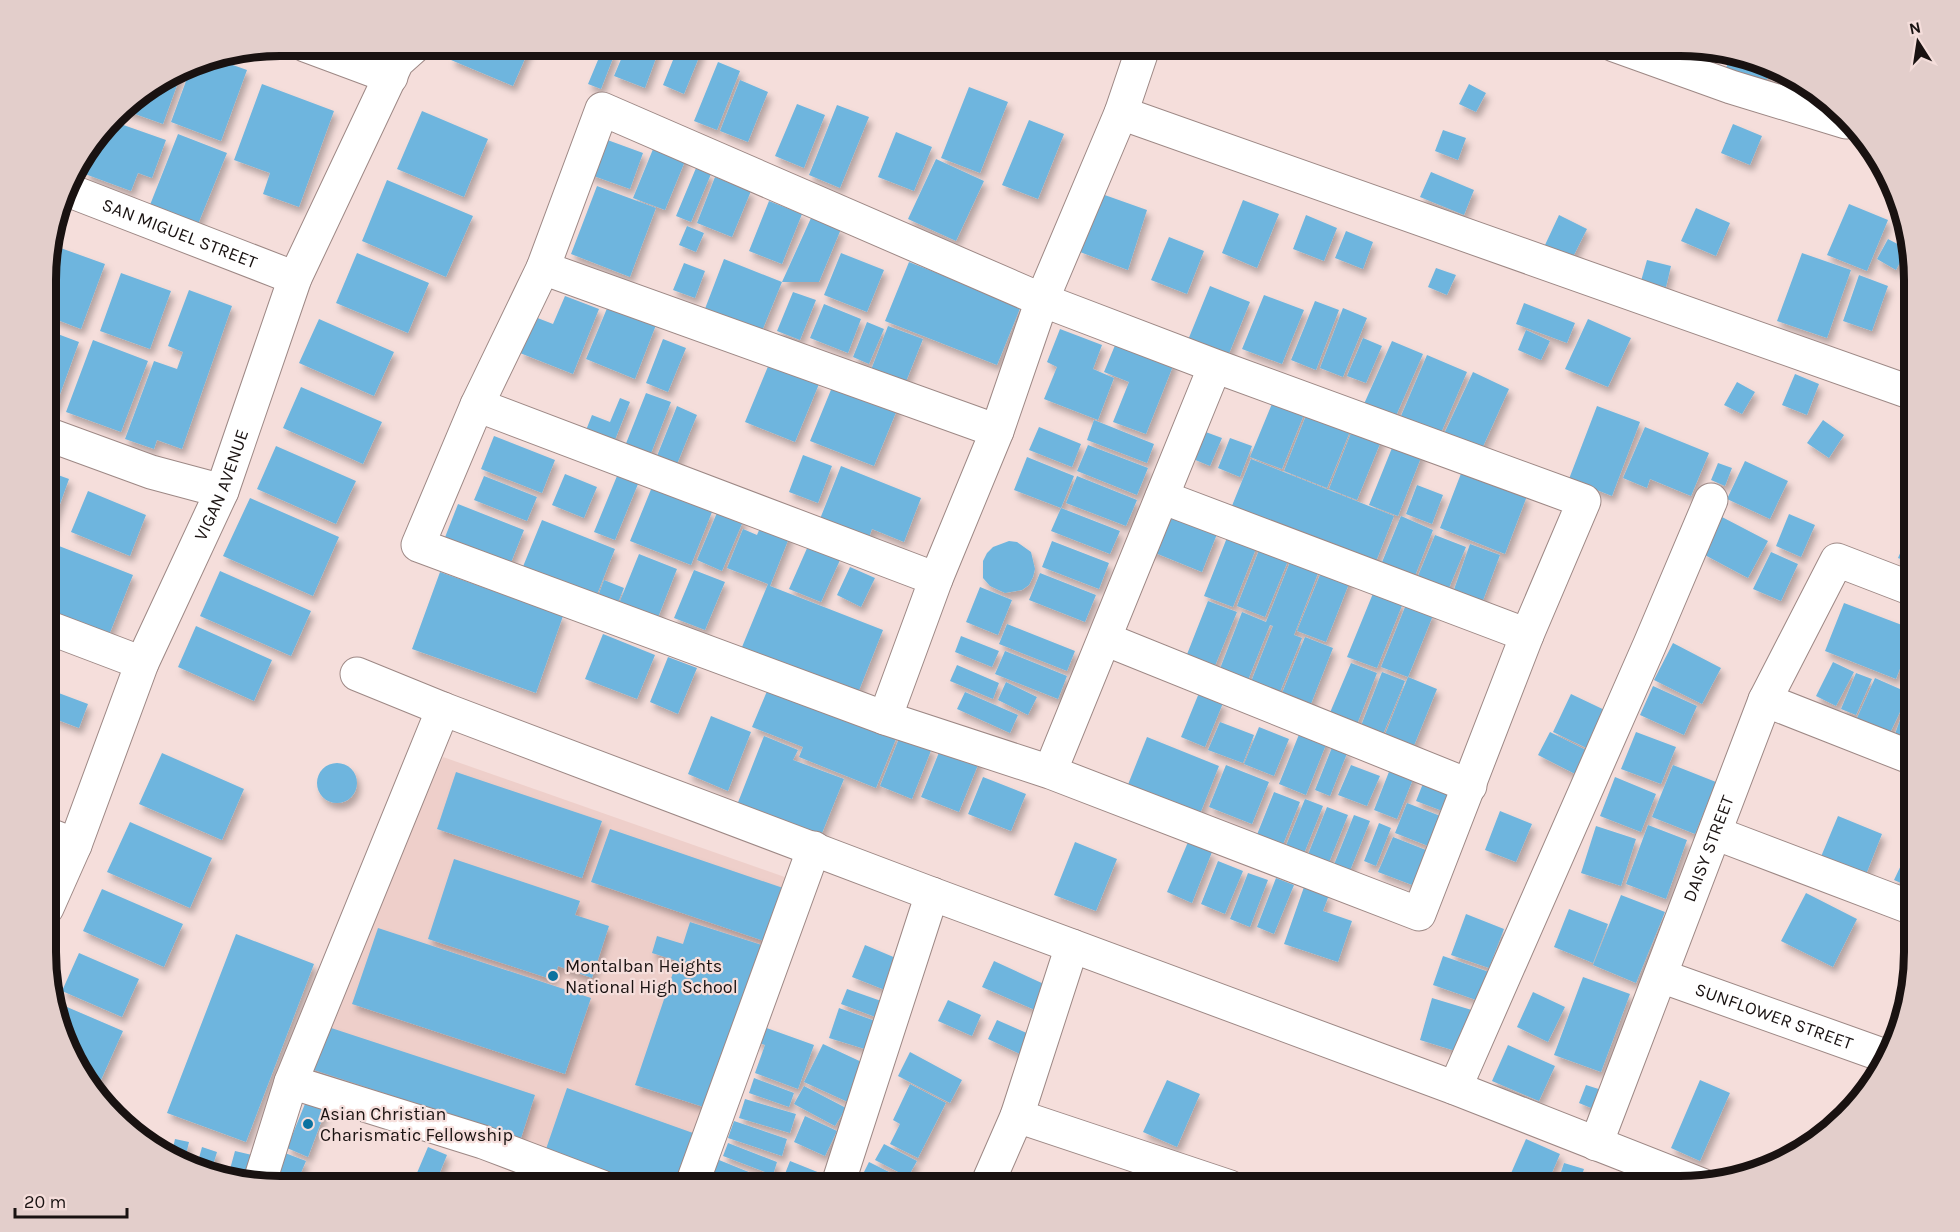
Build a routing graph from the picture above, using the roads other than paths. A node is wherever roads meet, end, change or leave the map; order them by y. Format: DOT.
graph roads {
  1 [pos="1139,56"];
  2 [pos="1645,56"];
  3 [pos="399,57"];
  4 [pos="1816,102"];
  5 [pos="1121,113"];
  6 [pos="74,192"];
  7 [pos="543,268"];
  8 [pos="295,278"];
  9 [pos="1042,300"];
  10 [pos="1215,366"];
  11 [pos="1904,390"];
  12 [pos="477,405"];
  13 [pos="997,431"];
  14 [pos="56,437"];
  15 [pos="222,491"];
  16 [pos="1162,497"];
  17 [pos="1711,500"];
  18 [pos="936,579"];
  19 [pos="1904,586"];
  20 [pos="56,630"];
  21 [pos="1527,635"];
  22 [pos="1105,639"];
  23 [pos="142,663"];
  24 [pos="357,674"];
  25 [pos="1765,700"];
  26 [pos="443,708"];
  27 [pos="885,718"];
  28 [pos="1904,755"];
  29 [pos="1050,772"];
  30 [pos="1470,786"];
  31 [pos="1715,833"];
  32 [pos="61,839"];
  33 [pos="814,848"];
  34 [pos="56,864"];
  35 [pos="932,894"];
  36 [pos="1904,905"];
  37 [pos="1072,946"];
  38 [pos="1661,976"];
  39 [pos="1879,1054"];
  40 [pos="291,1082"];
  41 [pos="1455,1088"];
  42 [pos="1017,1116"];
  43 [pos="1596,1144"];
  44 [pos="262,1176"];
  45 [pos="572,1176"];
  46 [pos="695,1176"];
  47 [pos="841,1176"];
  48 [pos="991,1176"];
  49 [pos="1197,1176"];
  50 [pos="1679,1176"];
  1 -- 5 [label="street"];
  2 -- 4 [label="street"];
  3 -- 8 [label="street, VIGAN AVENUE"];
  5 -- 9 [label="street"];
  5 -- 11 [label="street"];
  6 -- 8 [label="street, SAN MIGUEL STREET"];
  7 -- 9 [label="street"];
  7 -- 12 [label="street"];
  7 -- 13 [label="street"];
  8 -- 15 [label="street, VIGAN AVENUE"];
  9 -- 10 [label="street"];
  9 -- 13 [label="street"];
  10 -- 16 [label="street"];
  10 -- 21 [label="street"];
  12 -- 18 [label="street"];
  12 -- 27 [label="street"];
  13 -- 18 [label="street"];
  14 -- 15 [label="street"];
  15 -- 23 [label="street, VIGAN AVENUE"];
  16 -- 21 [label="street"];
  16 -- 22 [label="street"];
  17 -- 41 [label="street"];
  18 -- 27 [label="street"];
  19 -- 25 [label="street, DAISY STREET"];
  20 -- 23 [label="street"];
  21 -- 30 [label="street"];
  22 -- 29 [label="street"];
  22 -- 30 [label="street"];
  23 -- 32 [label="street, VIGAN AVENUE"];
  24 -- 26 [label="street"];
  25 -- 28 [label="street"];
  25 -- 31 [label="street, DAISY STREET"];
  26 -- 33 [label="street"];
  26 -- 40 [label="street"];
  27 -- 29 [label="street"];
  29 -- 30 [label="street"];
  31 -- 36 [label="street"];
  31 -- 38 [label="street, DAISY STREET"];
  32 -- 34 [label="street, VIGAN AVENUE"];
  33 -- 35 [label="street"];
  33 -- 46 [label="street"];
  35 -- 37 [label="street"];
  35 -- 47 [label="street"];
  37 -- 41 [label="street"];
  37 -- 42 [label="street"];
  38 -- 39 [label="street, SUNFLOWER STREET"];
  38 -- 43 [label="street, DAISY STREET"];
  40 -- 44 [label="street"];
  40 -- 45 [label="street"];
  41 -- 43 [label="street"];
  42 -- 48 [label="street"];
  42 -- 49 [label="street"];
  43 -- 50 [label="street"];
}
